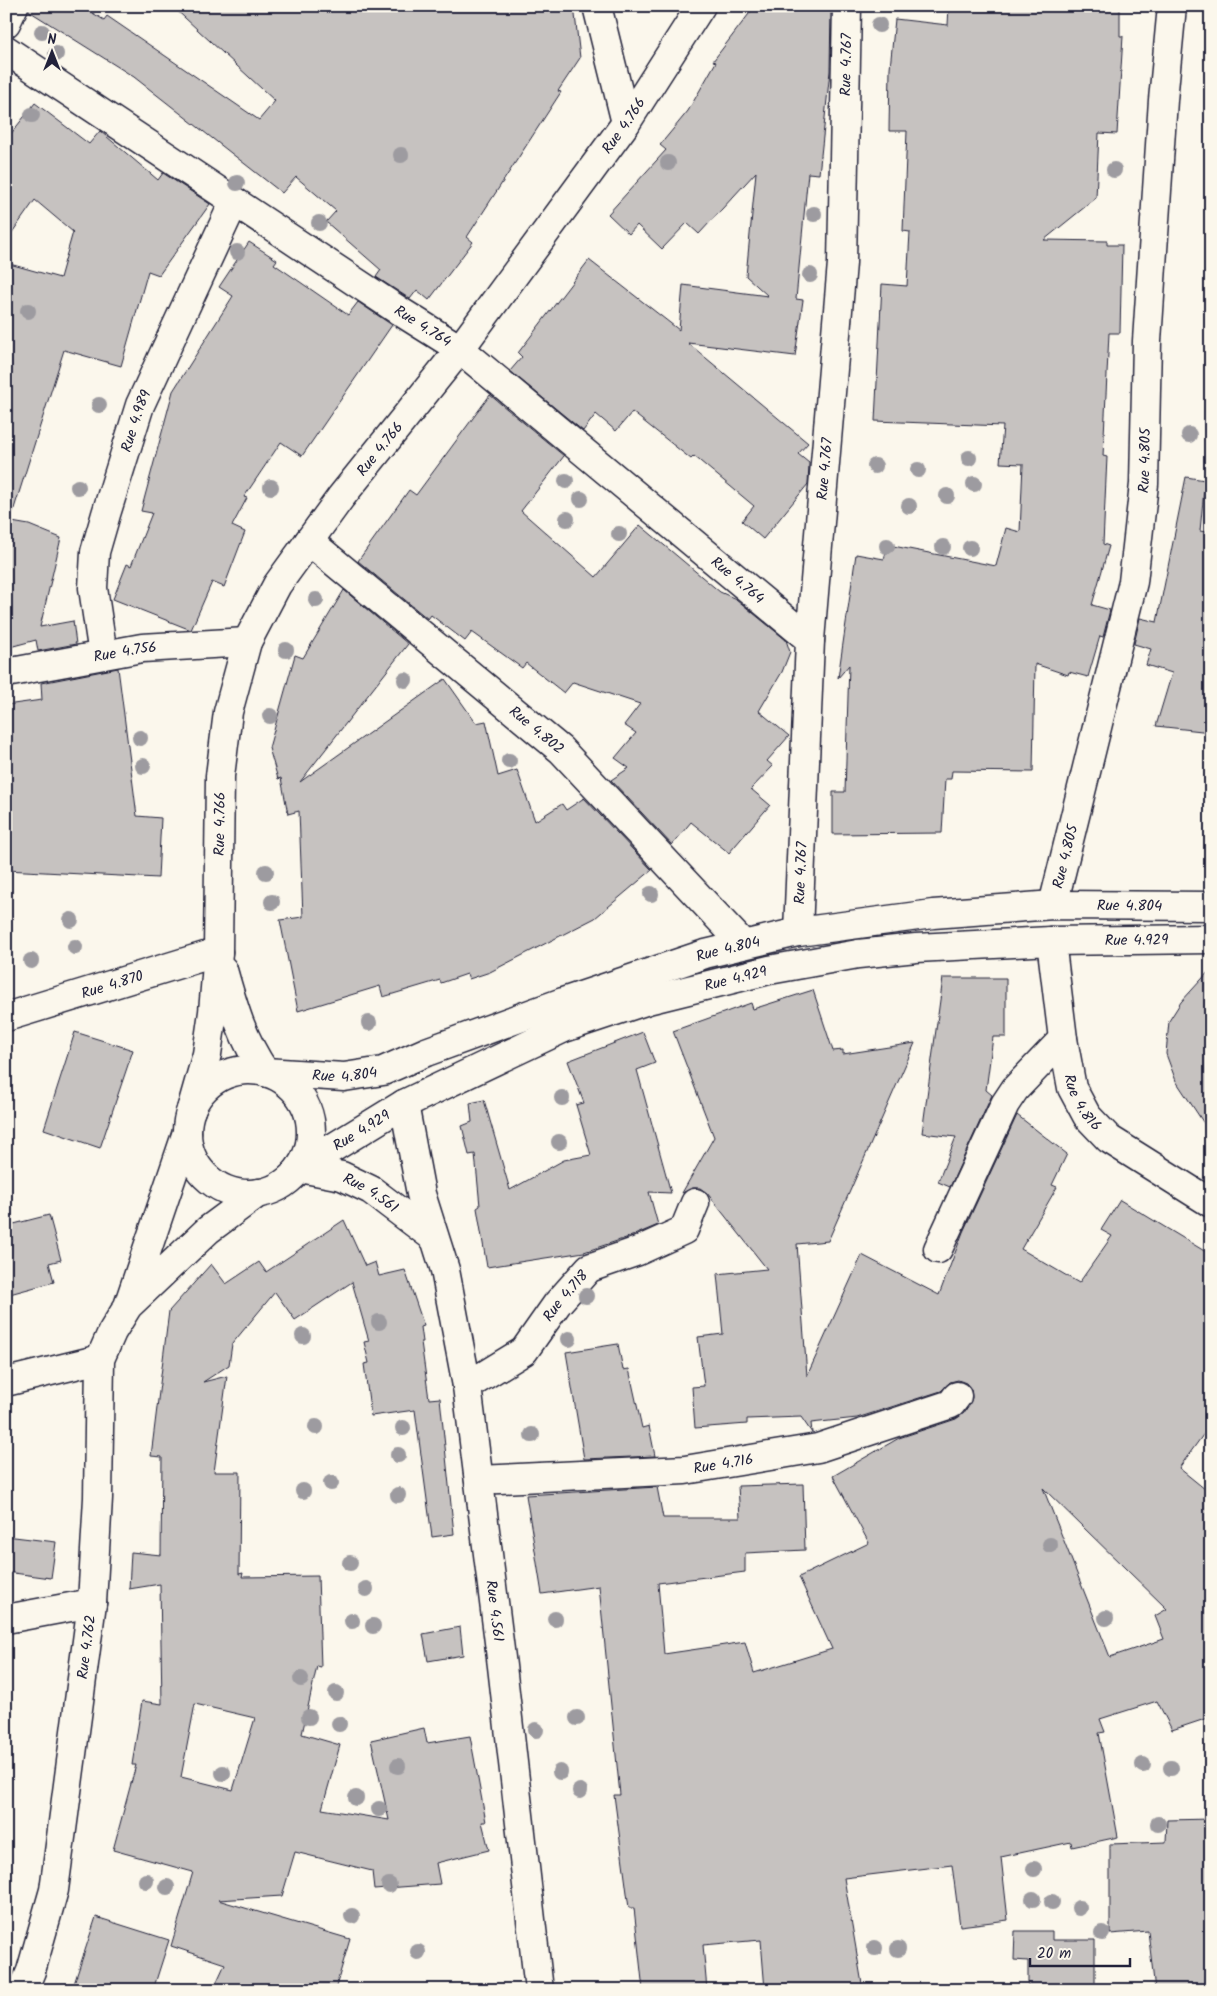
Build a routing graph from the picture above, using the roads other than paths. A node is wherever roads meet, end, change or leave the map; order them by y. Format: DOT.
graph roads {
  1 [pos="14,6"];
  2 [pos="598,6"];
  3 [pos="701,6"];
  4 [pos="847,6"];
  5 [pos="1172,6"];
  6 [pos="6,22"];
  7 [pos="6,50"];
  8 [pos="626,124"];
  9 [pos="234,202"];
  10 [pos="460,349"];
  11 [pos="309,541"];
  12 [pos="810,640"];
  13 [pos="247,642"];
  14 [pos="103,654"];
  15 [pos="6,673"];
  16 [pos="1053,905"];
  17 [pos="1211,906"];
  18 [pos="798,932"];
  19 [pos="1211,939"];
  20 [pos="1051,941"];
  21 [pos="743,944"];
  22 [pos="218,952"];
  23 [pos="6,1017"];
  24 [pos="1063,1039"];
  25 [pos="265,1072"];
  26 [pos="404,1104"];
  27 [pos="189,1121"];
  28 [pos="300,1168"];
  29 [pos="258,1194"];
  30 [pos="695,1203"];
  31 [pos="1211,1203"];
  32 [pos="433,1237"];
  33 [pos="938,1248"];
  34 [pos="128,1306"];
  35 [pos="100,1359"];
  36 [pos="6,1382"];
  37 [pos="467,1386"];
  38 [pos="957,1396"];
  39 [pos="479,1480"];
  40 [pos="92,1603"];
  41 [pos="6,1619"];
  42 [pos="23,1990"];
  43 [pos="539,1990"];
  1 -- 6 [label="street"];
  2 -- 8 [label="street"];
  3 -- 8 [label="street, Rue 4.766"];
  4 -- 12 [label="street, Rue 4.767"];
  5 -- 16 [label="street, Rue 4.805"];
  7 -- 9 [label="street, Rue 4.764"];
  8 -- 10 [label="street, Rue 4.766"];
  9 -- 10 [label="street, Rue 4.764"];
  9 -- 14 [label="street, Rue 4.989"];
  10 -- 11 [label="street, Rue 4.766"];
  10 -- 12 [label="street, Rue 4.764"];
  11 -- 13 [label="street, Rue 4.766"];
  11 -- 21 [label="street, Rue 4.802"];
  12 -- 18 [label="street, Rue 4.767"];
  13 -- 14 [label="street, Rue 4.756"];
  13 -- 22 [label="street, Rue 4.766"];
  14 -- 15 [label="street, Rue 4.756"];
  16 -- 17 [label="street, Rue 4.804"];
  16 -- 18 [label="street, Rue 4.804"];
  18 -- 21 [label="street, Rue 4.804"];
  19 -- 20 [label="street, Rue 4.929"];
  20 -- 24 [label="street, Rue 4.816"];
  20 -- 26 [label="street, Rue 4.929"];
  21 -- 25 [label="street, Rue 4.804"];
  22 -- 23 [label="street, Rue 4.870"];
  22 -- 25 [label="street, Rue 4.766"];
  22 -- 27 [label="street, Rue 4.766"];
  24 -- 31 [label="street, Rue 4.816"];
  24 -- 33 [label="street"];
  25 -- 27 [label="street"];
  25 -- 28 [label="street"];
  26 -- 28 [label="street, Rue 4.929"];
  26 -- 32 [label="street, Rue 4.561"];
  27 -- 29 [label="street"];
  27 -- 34 [label="street"];
  28 -- 29 [label="street"];
  28 -- 32 [label="street, Rue 4.561"];
  29 -- 34 [label="street"];
  30 -- 37 [label="street, Rue 4.718"];
  32 -- 37 [label="street, Rue 4.561"];
  34 -- 35 [label="street, Rue 4.762"];
  35 -- 36 [label="street"];
  35 -- 40 [label="street, Rue 4.762"];
  37 -- 39 [label="street, Rue 4.561"];
  38 -- 39 [label="street, Rue 4.716"];
  39 -- 43 [label="street, Rue 4.561"];
  40 -- 41 [label="street"];
  40 -- 42 [label="street, Rue 4.762"];
}
